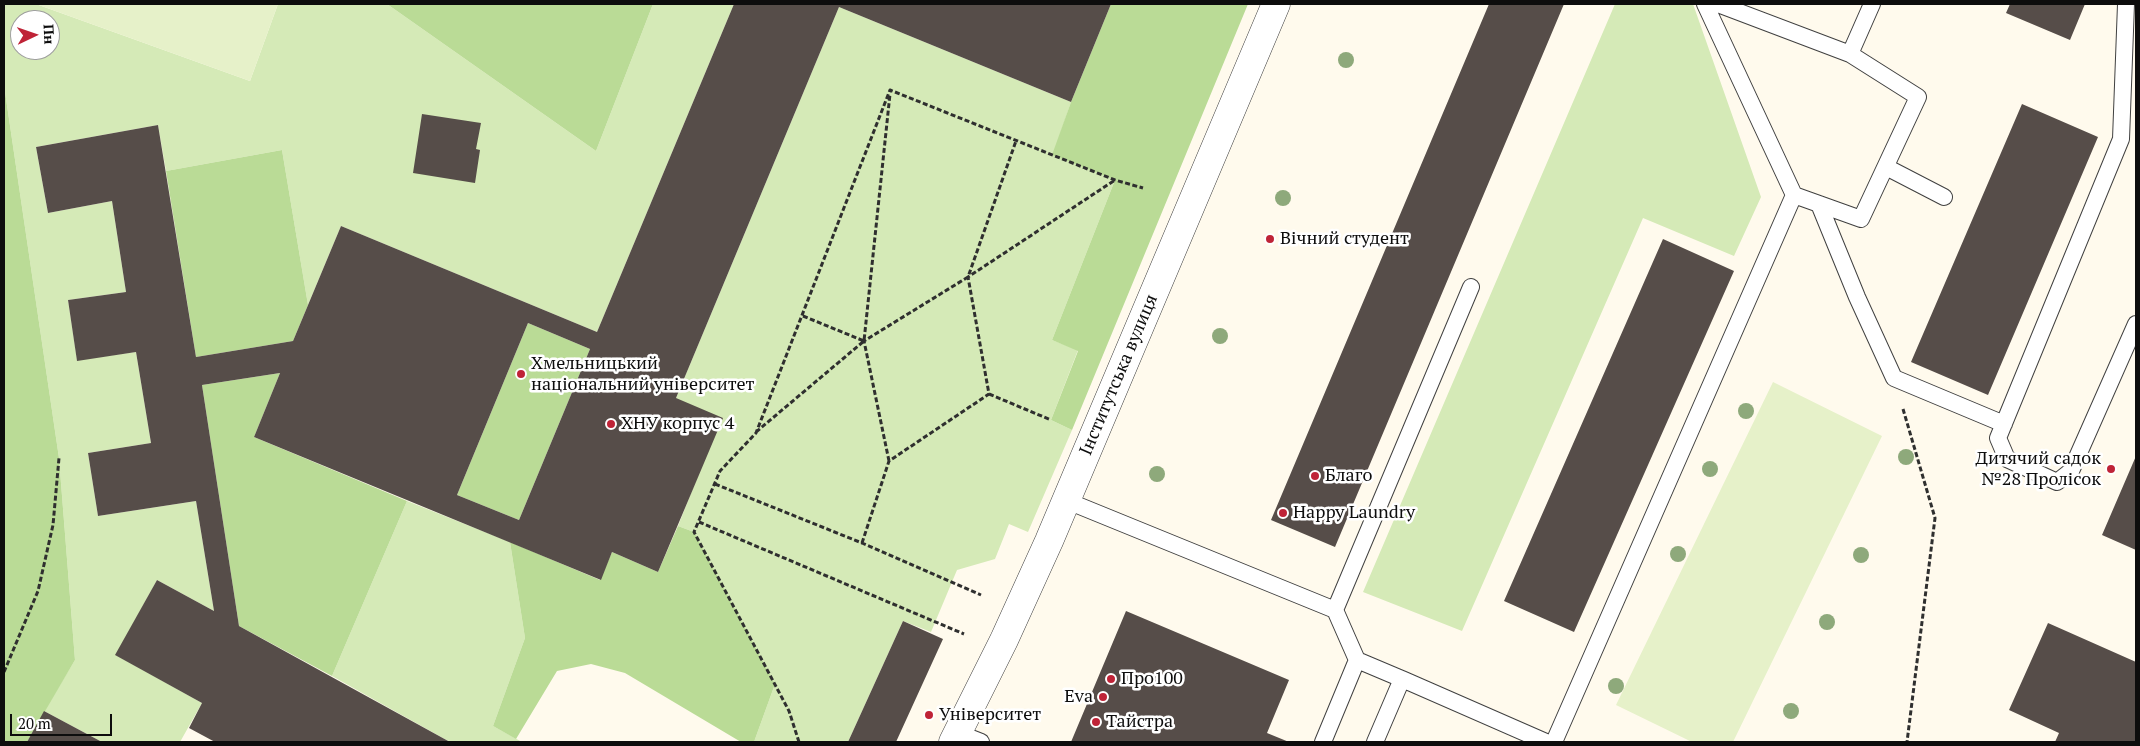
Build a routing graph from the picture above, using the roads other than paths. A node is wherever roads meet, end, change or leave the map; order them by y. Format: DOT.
graph roads {
  1 [pos="1276,4"];
  2 [pos="1705,4"];
  3 [pos="1718,4"];
  4 [pos="1872,4"];
  5 [pos="2126,4"];
  6 [pos="1850,54"];
  7 [pos="1886,166"];
  8 [pos="1794,195"];
  9 [pos="1944,197"];
  10 [pos="1819,204"];
  11 [pos="1471,287"];
  12 [pos="2136,324"];
  13 [pos="2004,424"];
  14 [pos="1065,500"];
  15 [pos="1335,610"];
  16 [pos="1357,660"];
  17 [pos="1402,679"];
  18 [pos="964,739"];
  19 [pos="1323,742"];
  20 [pos="1375,742"];
  21 [pos="1546,742"];
  22 [pos="1554,742"];
  1 -- 14 [label="street, Інститутська вулиця"];
  2 -- 8 [label="lane"];
  3 -- 6 [label="lane"];
  4 -- 6 [label="lane"];
  5 -- 13 [label="lane"];
  6 -- 7 [label="lane"];
  7 -- 9 [label="lane"];
  7 -- 10 [label="lane"];
  8 -- 10 [label="lane"];
  8 -- 22 [label="lane"];
  10 -- 13 [label="lane"];
  11 -- 15 [label="lane"];
  12 -- 13 [label="lane"];
  14 -- 15 [label="lane"];
  14 -- 18 [label="street, Інститутська вулиця"];
  15 -- 16 [label="lane"];
  16 -- 17 [label="lane"];
  16 -- 19 [label="lane"];
  17 -- 20 [label="lane"];
  17 -- 21 [label="lane"];
}
